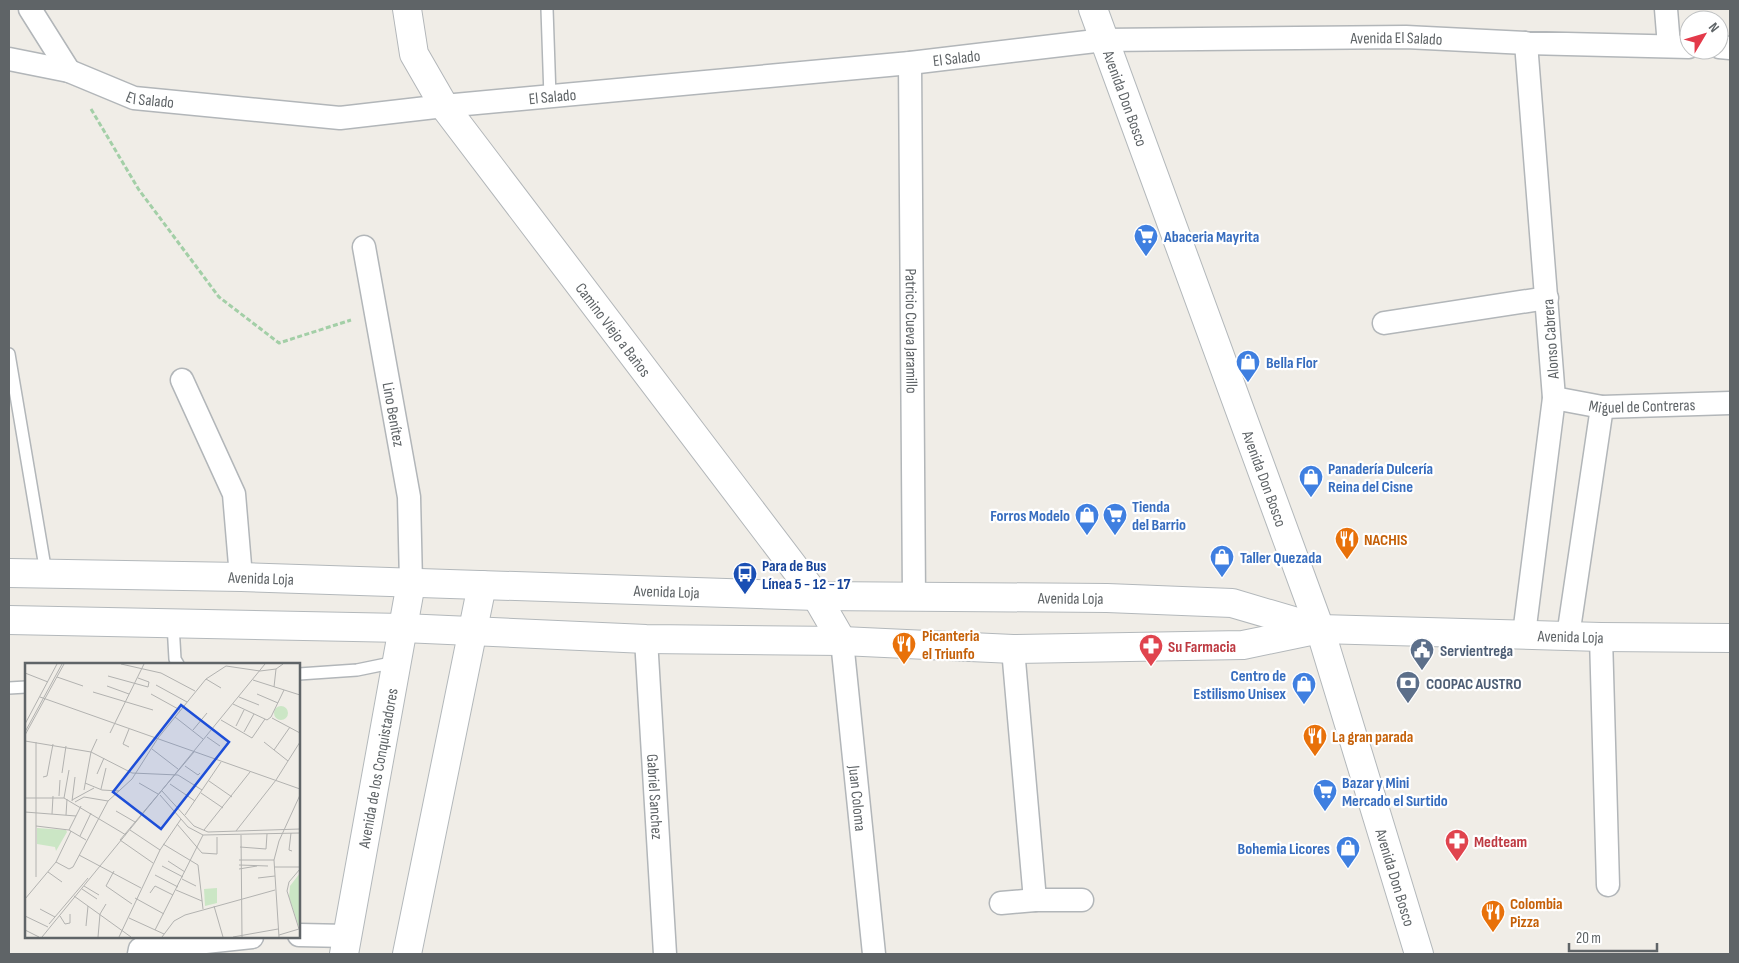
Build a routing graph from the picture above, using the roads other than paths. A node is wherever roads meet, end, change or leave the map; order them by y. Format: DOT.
graph roads {
  1 [pos="30,9"];
  2 [pos="407,9"];
  3 [pos="547,9"];
  4 [pos="1093,9"];
  5 [pos="1666,9"];
  6 [pos="1104,40"];
  7 [pos="1526,43"];
  8 [pos="1679,46"];
  9 [pos="9,59"];
  10 [pos="910,63"];
  11 [pos="69,71"];
  12 [pos="550,96"];
  13 [pos="444,106"];
  14 [pos="364,247"];
  15 [pos="1547,298"];
  16 [pos="1384,323"];
  17 [pos="9,354"];
  18 [pos="182,380"];
  19 [pos="1554,398"];
  20 [pos="1730,402"];
  21 [pos="1602,407"];
  22 [pos="9,573"];
  23 [pos="46,573"];
  24 [pos="241,577"];
  25 [pos="411,584"];
  26 [pos="482,585"];
  27 [pos="816,596"];
  28 [pos="914,598"];
  29 [pos="9,620"];
  30 [pos="173,624"];
  31 [pos="404,628"];
  32 [pos="1320,629"];
  33 [pos="471,632"];
  34 [pos="1524,634"];
  35 [pos="1568,636"];
  36 [pos="1601,637"];
  37 [pos="1730,638"];
  38 [pos="646,639"];
  39 [pos="842,641"];
  40 [pos="1013,649"];
  41 [pos="397,662"];
  42 [pos="177,663"];
  43 [pos="300,674"];
  44 [pos="25,687"];
  45 [pos="9,688"];
  46 [pos="1608,885"];
  47 [pos="1035,900"];
  48 [pos="1082,900"];
  49 [pos="1001,903"];
  50 [pos="300,934"];
  51 [pos="243,938"];
  52 [pos="346,945"];
  53 [pos="139,954"];
  54 [pos="407,954"];
  55 [pos="665,954"];
  56 [pos="874,954"];
  57 [pos="1419,954"];
  1 -- 11 [label="street"];
  2 -- 13 [label="main road, Camino Viejo a Baños"];
  3 -- 12 [label="lane"];
  4 -- 6 [label="main road, Avenida Don Bosco"];
  5 -- 8 [label="street"];
  6 -- 7 [label="street, Avenida El Salado"];
  6 -- 10 [label="street, El Salado"];
  6 -- 32 [label="main road, Avenida Don Bosco"];
  7 -- 8 [label="street, Avenida El Salado"];
  7 -- 15 [label="street, Alonso Cabrera"];
  9 -- 11 [label="street, El Salado"];
  10 -- 12 [label="street, El Salado"];
  10 -- 28 [label="street, Patricio Cueva Jaramillo"];
  11 -- 13 [label="street, El Salado"];
  12 -- 13 [label="street, El Salado"];
  13 -- 27 [label="main road, Camino Viejo a Baños"];
  14 -- 25 [label="street, Lino Benítez"];
  15 -- 16 [label="street"];
  15 -- 19 [label="street, Alonso Cabrera"];
  17 -- 23 [label="lane"];
  18 -- 24 [label="street"];
  19 -- 21 [label="street, Miguel de Contreras"];
  19 -- 34 [label="street, Alonso Cabrera"];
  20 -- 21 [label="street, Miguel de Contreras"];
  21 -- 35 [label="street"];
  22 -- 23 [label="main road, Avenida Loja"];
  23 -- 24 [label="main road, Avenida Loja"];
  24 -- 25 [label="main road, Avenida Loja"];
  25 -- 26 [label="main road, Avenida Loja"];
  25 -- 31 [label="main road, Avenida de los Conquistadores"];
  26 -- 27 [label="main road, Avenida Loja"];
  26 -- 33 [label="main road"];
  27 -- 28 [label="main road, Avenida Loja"];
  27 -- 39 [label="main road, Camino Viejo a Baños"];
  28 -- 32 [label="main road, Avenida Loja"];
  29 -- 30 [label="main road, Avenida Loja"];
  30 -- 31 [label="main road, Avenida Loja"];
  30 -- 42 [label="lane"];
  31 -- 33 [label="main road, Avenida Loja"];
  31 -- 41 [label="main road, Avenida de los Conquistadores"];
  32 -- 34 [label="main road, Avenida Loja"];
  32 -- 40 [label="main road, Avenida Loja"];
  32 -- 57 [label="main road, Avenida Don Bosco"];
  33 -- 38 [label="main road, Avenida Loja"];
  33 -- 54 [label="main road"];
  34 -- 35 [label="main road, Avenida Loja"];
  35 -- 36 [label="main road, Avenida Loja"];
  36 -- 37 [label="main road, Avenida Loja"];
  36 -- 46 [label="street"];
  38 -- 39 [label="main road, Avenida Loja"];
  38 -- 55 [label="street, Gabriel Sanchez"];
  39 -- 40 [label="main road, Avenida Loja"];
  39 -- 56 [label="street, Juan Coloma"];
  40 -- 47 [label="street"];
  41 -- 43 [label="lane"];
  41 -- 52 [label="main road, Avenida de los Conquistadores"];
  44 -- 45 [label="lane"];
  47 -- 48 [label="street"];
  47 -- 49 [label="street"];
  50 -- 52 [label="street"];
  51 -- 53 [label="street"];
}
